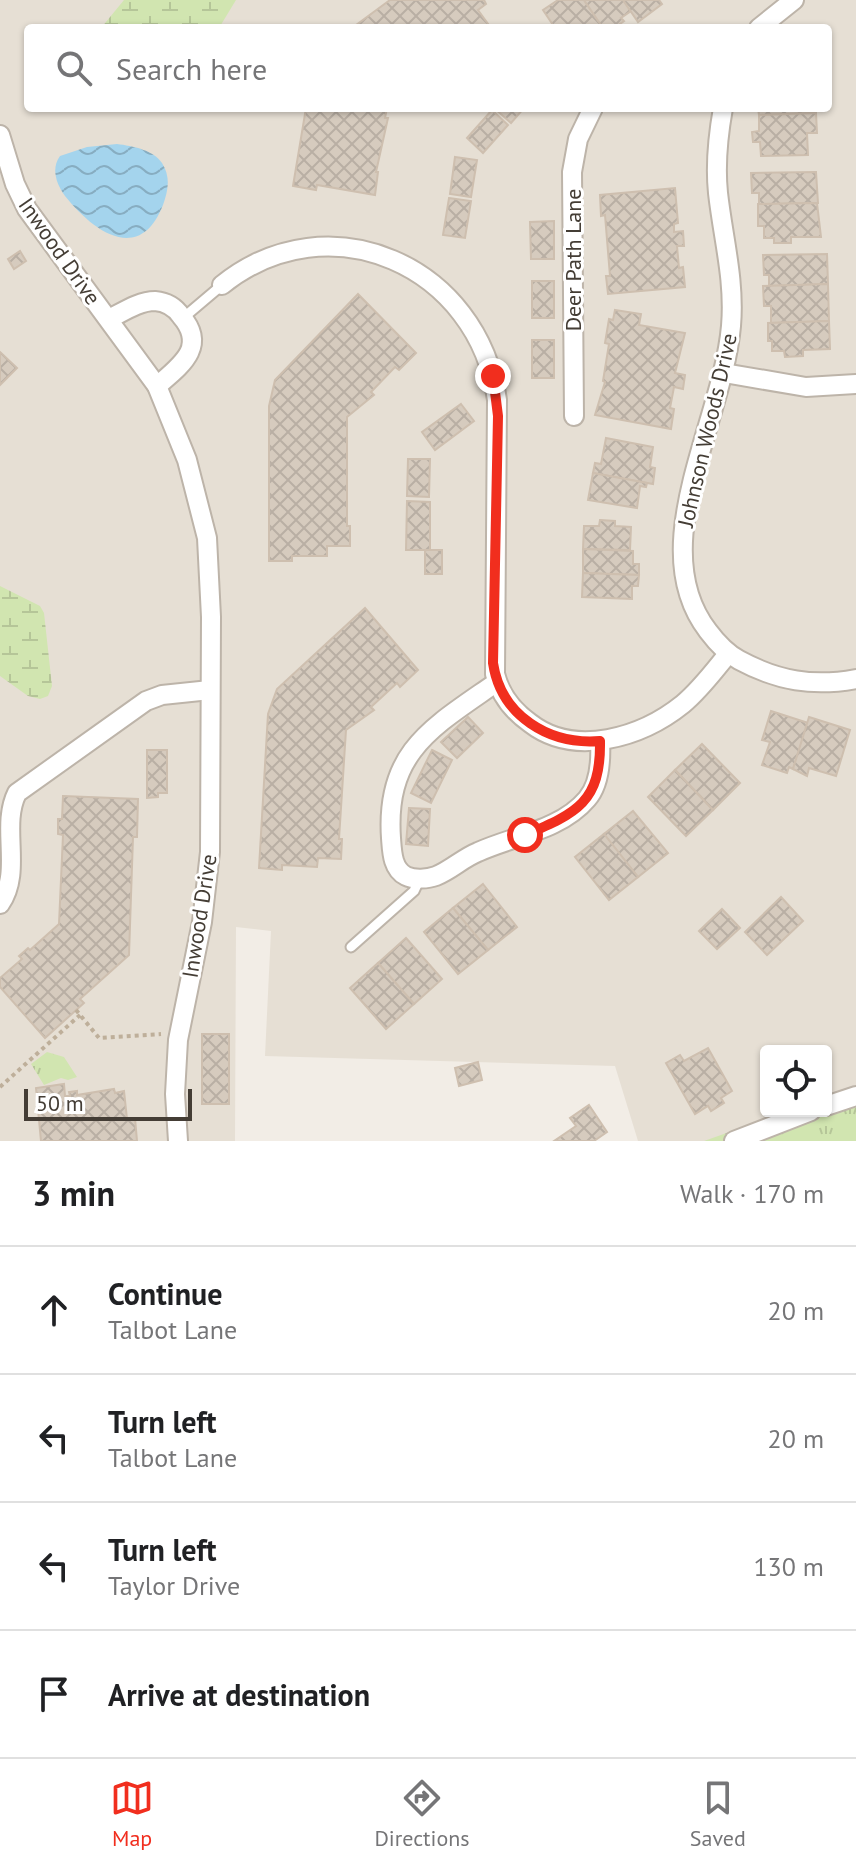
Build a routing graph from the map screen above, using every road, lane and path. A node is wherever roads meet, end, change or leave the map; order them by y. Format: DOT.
graph roads {
  1 [pos="787,2"];
  2 [pos="763,24"];
  3 [pos="591,112"];
  4 [pos="722,112"];
  5 [pos="0,135"];
  6 [pos="222,285"];
  7 [pos="183,318"];
  8 [pos="109,319"];
  9 [pos="724,373"];
  10 [pos="856,384"];
  11 [pos="157,386"];
  12 [pos="574,416"];
  13 [pos="728,654"];
  14 [pos="856,679"];
  15 [pos="497,682"];
  16 [pos="210,690"];
  17 [pos="600,741"];
  18 [pos="420,878"];
  19 [pos="0,904"];
  20 [pos="351,947"];
  21 [pos="180,1033"];
  22 [pos="0,1087"];
  23 [pos="856,1096"];
  24 [pos="832,1104"];
  25 [pos="796,1117"];
  26 [pos="178,1141"];
  27 [pos="734,1141"];
  1 -- 2 [label="street"];
  3 -- 12 [label="street, Deer Path Lane"];
  4 -- 9 [label="street, Johnson Woods Drive"];
  5 -- 8 [label="street, Inwood Drive"];
  6 -- 7 [label="lane"];
  6 -- 15 [label="street"];
  7 -- 8 [label="street, Inwood Drive"];
  7 -- 11 [label="street"];
  8 -- 11 [label="street, Inwood Drive"];
  9 -- 10 [label="street"];
  9 -- 13 [label="street, Johnson Woods Drive"];
  11 -- 16 [label="street, Inwood Drive"];
  13 -- 14 [label="street, Johnson Woods Drive"];
  13 -- 17 [label="street"];
  15 -- 17 [label="street"];
  15 -- 18 [label="street"];
  16 -- 19 [label="street"];
  16 -- 21 [label="street, Inwood Drive"];
  17 -- 18 [label="street"];
  18 -- 20 [label="lane"];
  21 -- 22 [label="path"];
  21 -- 26 [label="street, Inwood Drive"];
  23 -- 24 [label="street"];
  25 -- 27 [label="street"];
}
